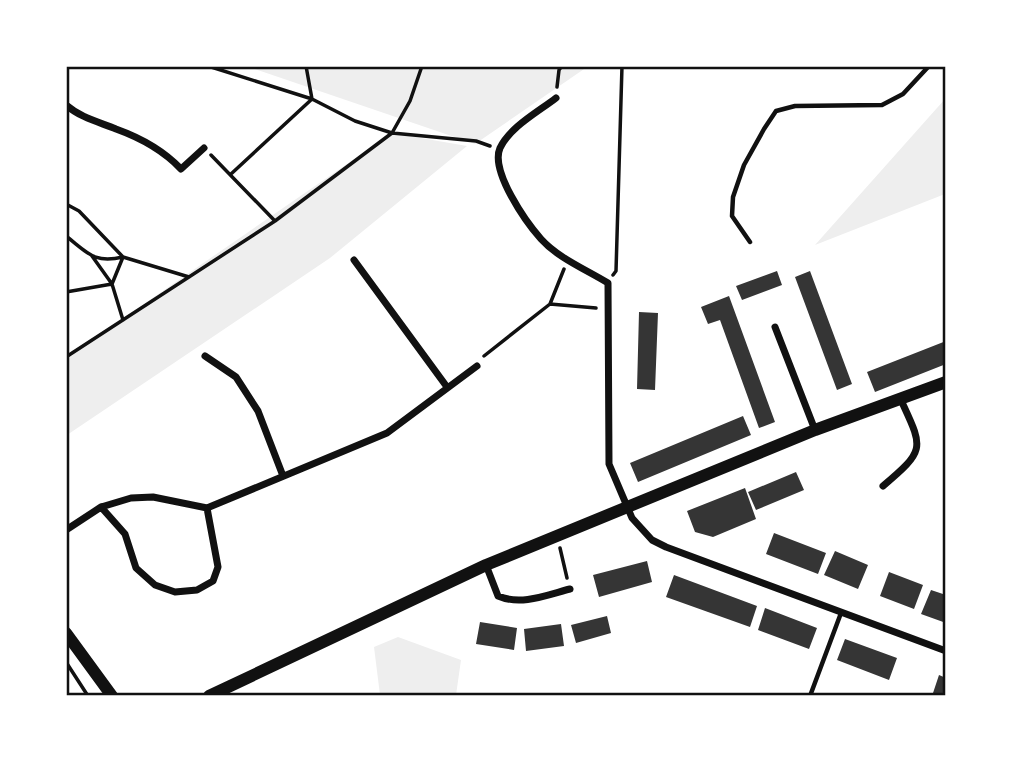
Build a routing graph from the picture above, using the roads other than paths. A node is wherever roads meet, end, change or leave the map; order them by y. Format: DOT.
graph roads {
  1 [pos="929,66"];
  2 [pos="556,98"];
  3 [pos="66,105"];
  4 [pos="204,148"];
  5 [pos="750,243"];
  6 [pos="354,260"];
  7 [pos="775,327"];
  8 [pos="205,356"];
  9 [pos="477,366"];
  10 [pos="946,382"];
  11 [pos="447,387"];
  12 [pos="901,398"];
  13 [pos="815,430"];
  14 [pos="283,476"];
  15 [pos="883,486"];
  16 [pos="101,507"];
  17 [pos="627,507"];
  18 [pos="207,508"];
  19 [pos="66,530"];
  20 [pos="486,565"];
  21 [pos="570,589"];
  22 [pos="841,613"];
  23 [pos="66,633"];
  24 [pos="946,651"];
  25 [pos="112,695"];
  26 [pos="209,695"];
  27 [pos="810,695"];
  1 -- 5 [label="lane"];
  2 -- 17 [label="street"];
  3 -- 4 [label="street"];
  6 -- 11 [label="street"];
  7 -- 13 [label="street"];
  8 -- 14 [label="street"];
  9 -- 11 [label="street"];
  10 -- 12 [label="street"];
  11 -- 14 [label="street"];
  12 -- 13 [label="street"];
  12 -- 15 [label="street"];
  13 -- 17 [label="street"];
  14 -- 18 [label="street"];
  16 -- 18 [label="street"];
  16 -- 18 [label="street"];
  16 -- 19 [label="street"];
  17 -- 20 [label="street"];
  17 -- 22 [label="street"];
  20 -- 21 [label="street"];
  20 -- 26 [label="street"];
  22 -- 24 [label="street"];
  22 -- 27 [label="lane"];
  23 -- 25 [label="street"];
}
